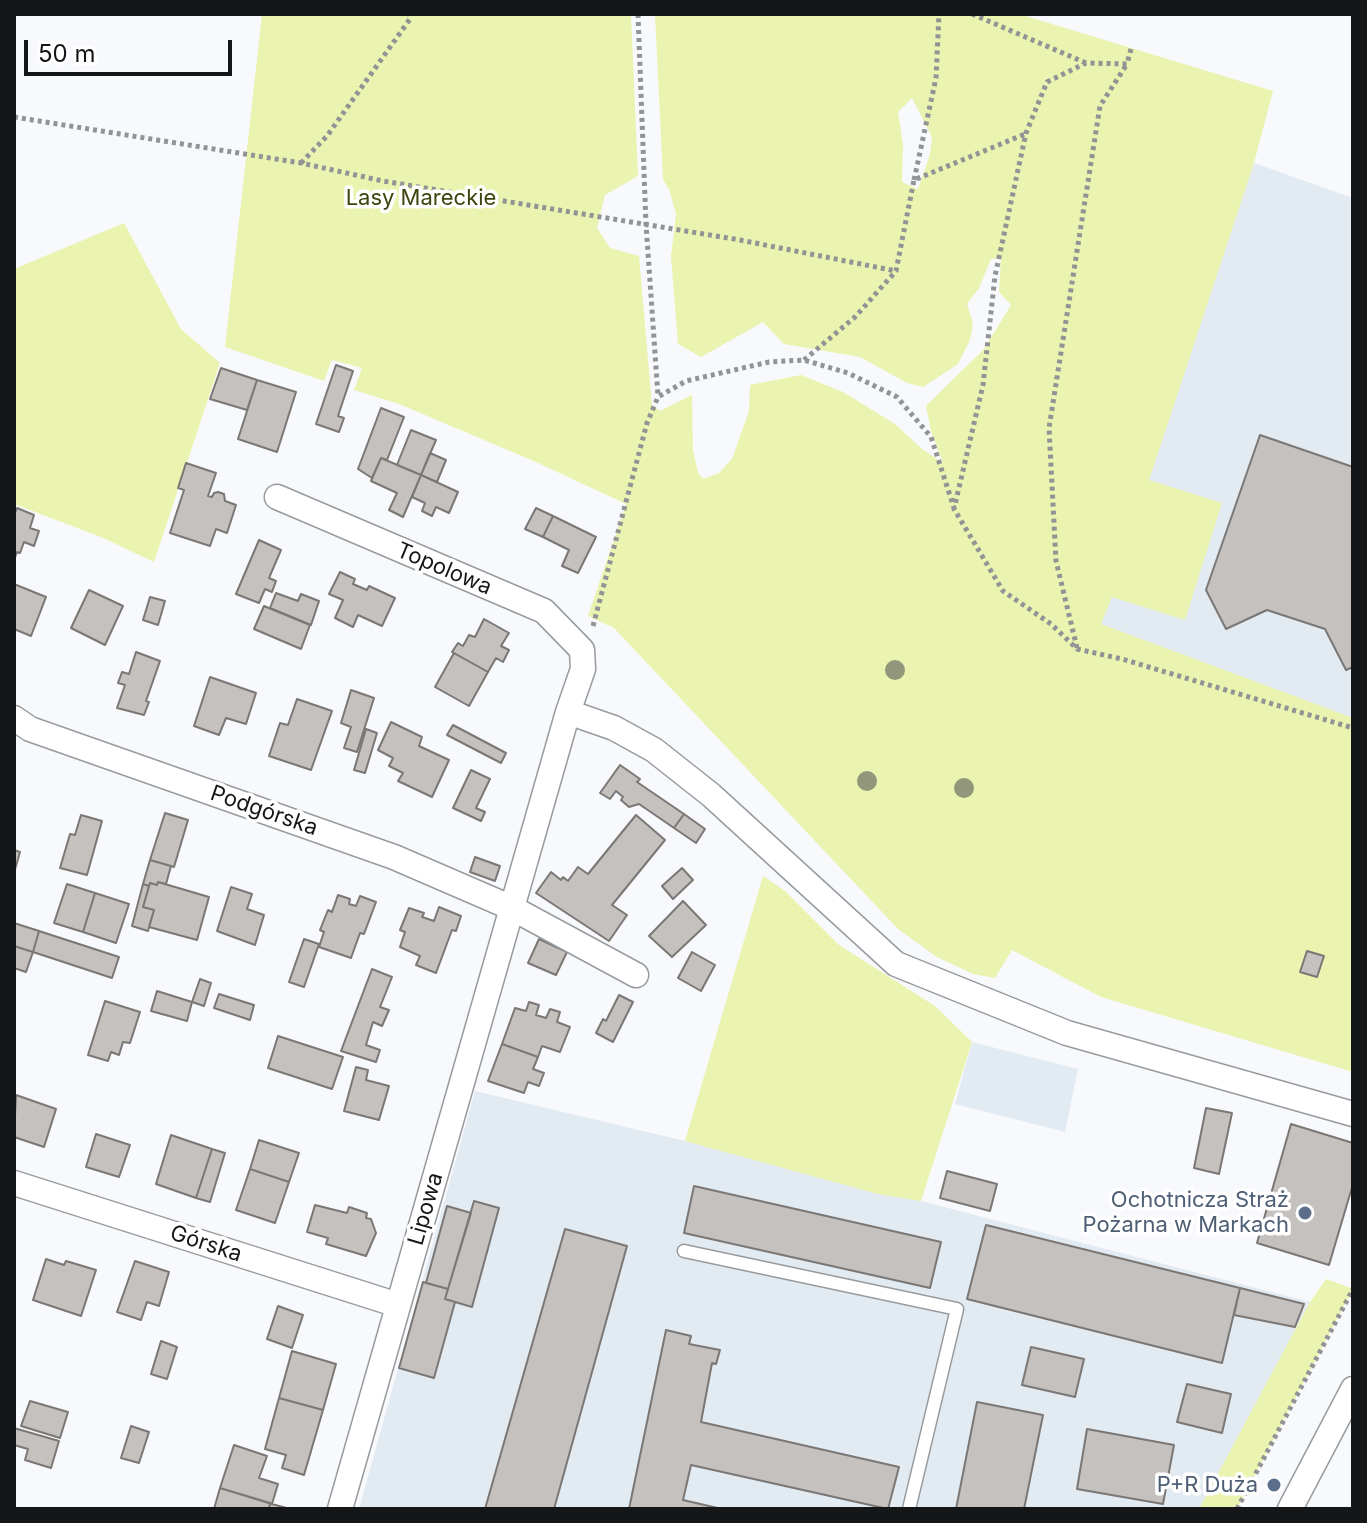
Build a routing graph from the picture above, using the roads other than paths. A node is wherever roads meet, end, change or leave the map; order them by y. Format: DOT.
graph roads {
  1 [pos="277,497"];
  2 [pos="583,669"];
  3 [pos="568,712"];
  4 [pos="14,718"];
  5 [pos="512,908"];
  6 [pos="636,975"];
  7 [pos="1353,1114"];
  8 [pos="14,1183"];
  9 [pos="684,1251"];
  10 [pos="398,1305"];
  11 [pos="1353,1389"];
  12 [pos="340,1509"];
  13 [pos="909,1509"];
  14 [pos="1290,1509"];
  1 -- 2 [label="street, Topolowa"];
  2 -- 3 [label="street, Lipowa"];
  3 -- 5 [label="street, Lipowa"];
  3 -- 7 [label="street"];
  4 -- 5 [label="street, Podgórska"];
  5 -- 6 [label="street"];
  5 -- 10 [label="street, Lipowa"];
  8 -- 10 [label="street, Górska"];
  9 -- 13 [label="lane"];
  10 -- 12 [label="street, Lipowa"];
  11 -- 14 [label="street"];
}
